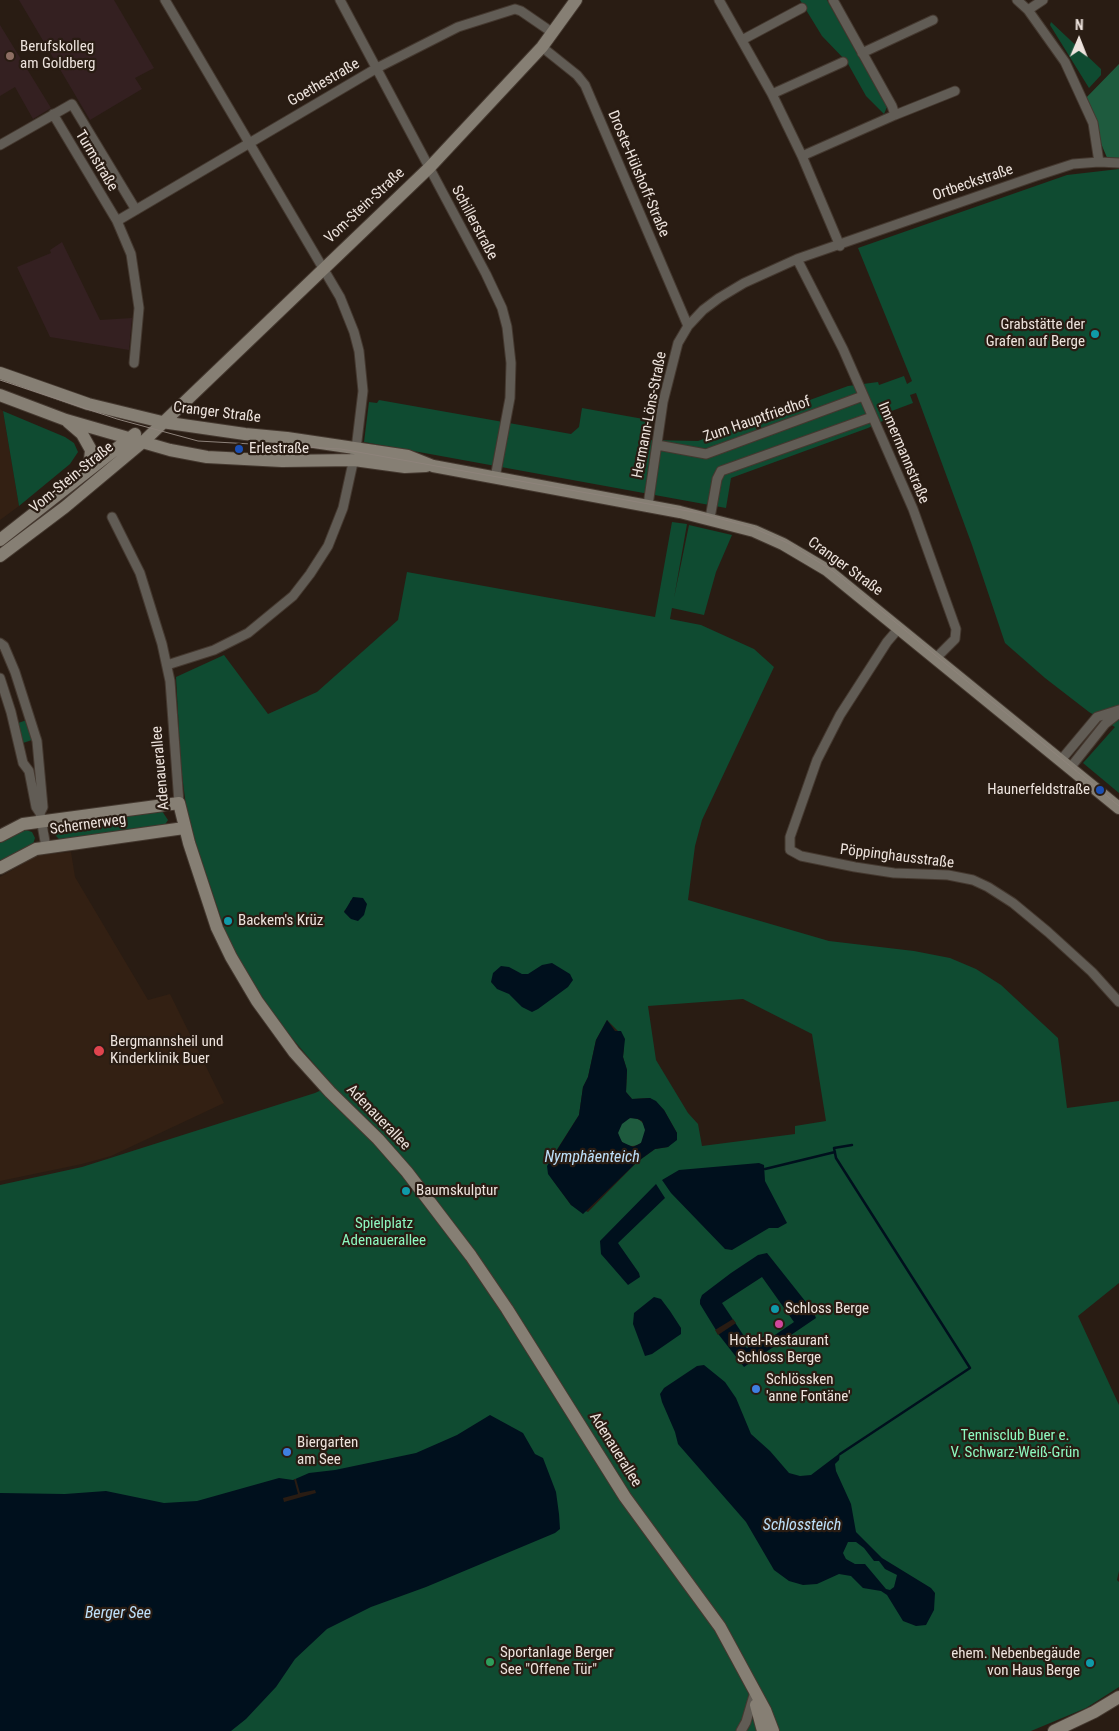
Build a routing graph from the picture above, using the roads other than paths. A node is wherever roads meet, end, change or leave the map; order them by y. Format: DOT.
graph roads {
  1 [pos="165,0"];
  2 [pos="340,0"];
  3 [pos="576,0"];
  4 [pos="719,0"];
  5 [pos="833,0"];
  6 [pos="1017,0"];
  7 [pos="1043,0"];
  8 [pos="802,8"];
  9 [pos="1028,10"];
  10 [pos="933,20"];
  11 [pos="553,33"];
  12 [pos="742,40"];
  13 [pos="542,47"];
  14 [pos="862,53"];
  15 [pos="843,62"];
  16 [pos="377,68"];
  17 [pos="955,92"];
  18 [pos="772,94"];
  19 [pos="53,114"];
  20 [pos="895,115"];
  21 [pos="249,144"];
  22 [pos="0,145"];
  23 [pos="802,156"];
  24 [pos="1099,162"];
  25 [pos="1119,163"];
  26 [pos="429,168"];
  27 [pos="136,210"];
  28 [pos="117,221"];
  29 [pos="840,246"];
  30 [pos="797,259"];
  31 [pos="323,268"];
  32 [pos="688,326"];
  33 [pos="134,362"];
  34 [pos="0,373"];
  35 [pos="0,395"];
  36 [pos="863,396"];
  37 [pos="872,417"];
  38 [pos="66,420"];
  39 [pos="162,422"];
  40 [pos="129,437"];
  41 [pos="144,441"];
  42 [pos="657,445"];
  43 [pos="355,454"];
  44 [pos="84,473"];
  45 [pos="494,478"];
  46 [pos="648,505"];
  47 [pos="112,517"];
  48 [pos="710,518"];
  49 [pos="0,540"];
  50 [pos="0,556"];
  51 [pos="898,628"];
  52 [pos="1,646"];
  53 [pos="936,658"];
  54 [pos="167,665"];
  55 [pos="0,678"];
  56 [pos="26,707"];
  57 [pos="11,712"];
  58 [pos="1119,712"];
  59 [pos="1066,764"];
  60 [pos="39,769"];
  61 [pos="29,771"];
  62 [pos="179,803"];
  63 [pos="1119,808"];
  64 [pos="40,818"];
  65 [pos="184,828"];
  66 [pos="0,836"];
  67 [pos="46,847"];
  68 [pos="0,868"];
  69 [pos="1119,1002"];
  70 [pos="753,1692"];
  71 [pos="1119,1697"];
  72 [pos="1119,1707"];
  73 [pos="741,1731"];
  74 [pos="762,1731"];
  75 [pos="772,1731"];
  76 [pos="1054,1731"];
  77 [pos="1077,1731"];
  1 -- 21 [label="street"];
  2 -- 16 [label="street, Schillerstraße"];
  3 -- 11 [label="main road, Vom-Stein-Straße"];
  4 -- 12 [label="street"];
  5 -- 14 [label="street"];
  6 -- 9 [label="street"];
  7 -- 9 [label="street"];
  8 -- 12 [label="street"];
  9 -- 24 [label="street"];
  10 -- 14 [label="street"];
  11 -- 13 [label="main road, Vom-Stein-Straße"];
  11 -- 16 [label="street, Goethestraße"];
  12 -- 18 [label="street"];
  13 -- 26 [label="main road, Vom-Stein-Straße"];
  13 -- 32 [label="street, Droste-Hülshoff-Straße"];
  14 -- 20 [label="street"];
  15 -- 18 [label="street"];
  16 -- 21 [label="street, Goethestraße"];
  16 -- 26 [label="street, Schillerstraße"];
  17 -- 20 [label="street"];
  18 -- 23 [label="street"];
  19 -- 22 [label="street"];
  19 -- 27 [label="street, Turmstraße"];
  19 -- 28 [label="street, Turmstraße"];
  20 -- 23 [label="street"];
  21 -- 27 [label="street, Goethestraße"];
  21 -- 31 [label="street"];
  23 -- 29 [label="street"];
  24 -- 25 [label="street, Ortbeckstraße"];
  24 -- 29 [label="street, Ortbeckstraße"];
  26 -- 31 [label="main road, Vom-Stein-Straße"];
  26 -- 45 [label="street, Schillerstraße"];
  27 -- 28 [label="street, Goethestraße"];
  28 -- 33 [label="street, Turmstraße"];
  29 -- 30 [label="street, Hermann-Löns-Straße"];
  30 -- 32 [label="street, Hermann-Löns-Straße"];
  30 -- 36 [label="street, Immermannstraße"];
  31 -- 39 [label="main road, Vom-Stein-Straße"];
  31 -- 43 [label="street"];
  32 -- 42 [label="street, Hermann-Löns-Straße"];
  34 -- 39 [label="main road, Cranger Straße"];
  35 -- 38 [label="main road, Cranger Straße"];
  36 -- 37 [label="street, Immermannstraße"];
  36 -- 42 [label="street, Zum Hauptfriedhof"];
  37 -- 48 [label="street"];
  37 -- 53 [label="street, Immermannstraße"];
  38 -- 40 [label="main road, Cranger Straße"];
  38 -- 44 [label="main road"];
  39 -- 40 [label="main road, Vom-Stein-Straße"];
  39 -- 41 [label="main road, Vom-Stein-Straße"];
  39 -- 43 [label="main road, Cranger Straße"];
  40 -- 41 [label="main road, Cranger Straße"];
  40 -- 44 [label="main road, Vom-Stein-Straße"];
  41 -- 43 [label="main road, Cranger Straße"];
  41 -- 50 [label="main road, Vom-Stein-Straße"];
  42 -- 46 [label="street, Hermann-Löns-Straße"];
  43 -- 45 [label="main road, Cranger Straße"];
  43 -- 54 [label="street"];
  44 -- 49 [label="main road, Vom-Stein-Straße"];
  45 -- 46 [label="main road, Cranger Straße"];
  46 -- 48 [label="main road, Cranger Straße"];
  47 -- 54 [label="street, Adenauerallee"];
  48 -- 51 [label="main road, Cranger Straße"];
  51 -- 53 [label="main road, Cranger Straße"];
  51 -- 69 [label="street, Pöppinghausstraße"];
  52 -- 56 [label="street"];
  53 -- 59 [label="main road, Cranger Straße"];
  54 -- 62 [label="street, Adenauerallee"];
  55 -- 57 [label="street"];
  56 -- 57 [label="street"];
  56 -- 60 [label="street"];
  57 -- 61 [label="street"];
  58 -- 59 [label="street"];
  59 -- 63 [label="main road, Cranger Straße"];
  60 -- 61 [label="street"];
  60 -- 64 [label="street"];
  61 -- 64 [label="street"];
  62 -- 64 [label="main road, Schernerweg"];
  62 -- 65 [label="main road, Adenauerallee"];
  64 -- 66 [label="main road, Schernerweg"];
  64 -- 67 [label="street"];
  65 -- 67 [label="main road, Schernerweg"];
  65 -- 70 [label="main road, Adenauerallee"];
  67 -- 68 [label="main road, Schernerweg"];
  70 -- 73 [label="street"];
  70 -- 74 [label="main road, Adenauerallee"];
  70 -- 75 [label="main road, Adenauerallee"];
  71 -- 76 [label="main road"];
  72 -- 77 [label="main road"];
}
